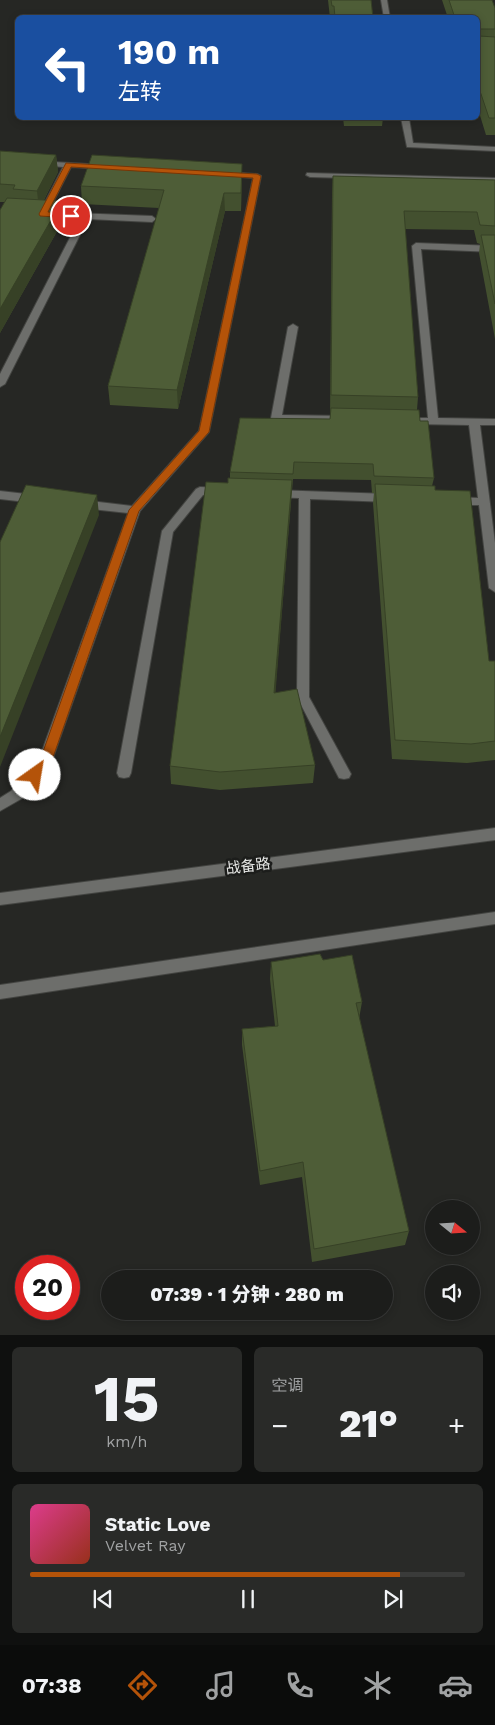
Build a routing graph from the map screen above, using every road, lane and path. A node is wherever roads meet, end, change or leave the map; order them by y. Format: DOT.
graph roads {
  1 [pos="384,0"];
  2 [pos="386,15"];
  3 [pos="405,120"];
  4 [pos="495,149"];
  5 [pos="29,162"];
  6 [pos="68,165"];
  7 [pos="118,168"];
  8 [pos="217,174"];
  9 [pos="310,174"];
  10 [pos="495,182"];
  11 [pos="85,216"];
  12 [pos="152,219"];
  13 [pos="495,248"];
  14 [pos="293,327"];
  15 [pos="0,384"];
  16 [pos="354,420"];
  17 [pos="403,420"];
  18 [pos="433,421"];
  19 [pos="474,422"];
  20 [pos="495,422"];
  21 [pos="229,492"];
  22 [pos="257,493"];
  23 [pos="0,495"];
  24 [pos="305,495"];
  25 [pos="404,499"];
  26 [pos="444,500"];
  27 [pos="48,501"];
  28 [pos="484,502"];
  29 [pos="67,503"];
  30 [pos="134,510"];
  31 [pos="495,588"];
  32 [pos="124,773"];
  33 [pos="344,774"];
  34 [pos="0,805"];
  35 [pos="495,834"];
  36 [pos="0,898"];
  37 [pos="495,918"];
  38 [pos="0,992"];
  1 -- 2 [label="street"];
  3 -- 4 [label="street"];
  5 -- 6 [label="street"];
  6 -- 7 [label="street"];
  6 -- 11 [label="street"];
  8 -- 30 [label="street"];
  9 -- 10 [label="street"];
  11 -- 12 [label="street"];
  11 -- 15 [label="street"];
  13 -- 18 [label="street"];
  14 -- 16 [label="street"];
  17 -- 18 [label="street"];
  18 -- 19 [label="street"];
  19 -- 20 [label="street"];
  19 -- 28 [label="street"];
  21 -- 32 [label="street"];
  22 -- 24 [label="street"];
  23 -- 27 [label="street"];
  24 -- 25 [label="street"];
  24 -- 33 [label="street"];
  26 -- 28 [label="street"];
  28 -- 31 [label="street"];
  29 -- 30 [label="street"];
  30 -- 34 [label="street"];
  35 -- 36 [label="street, 战备路"];
  37 -- 38 [label="street"];
}
